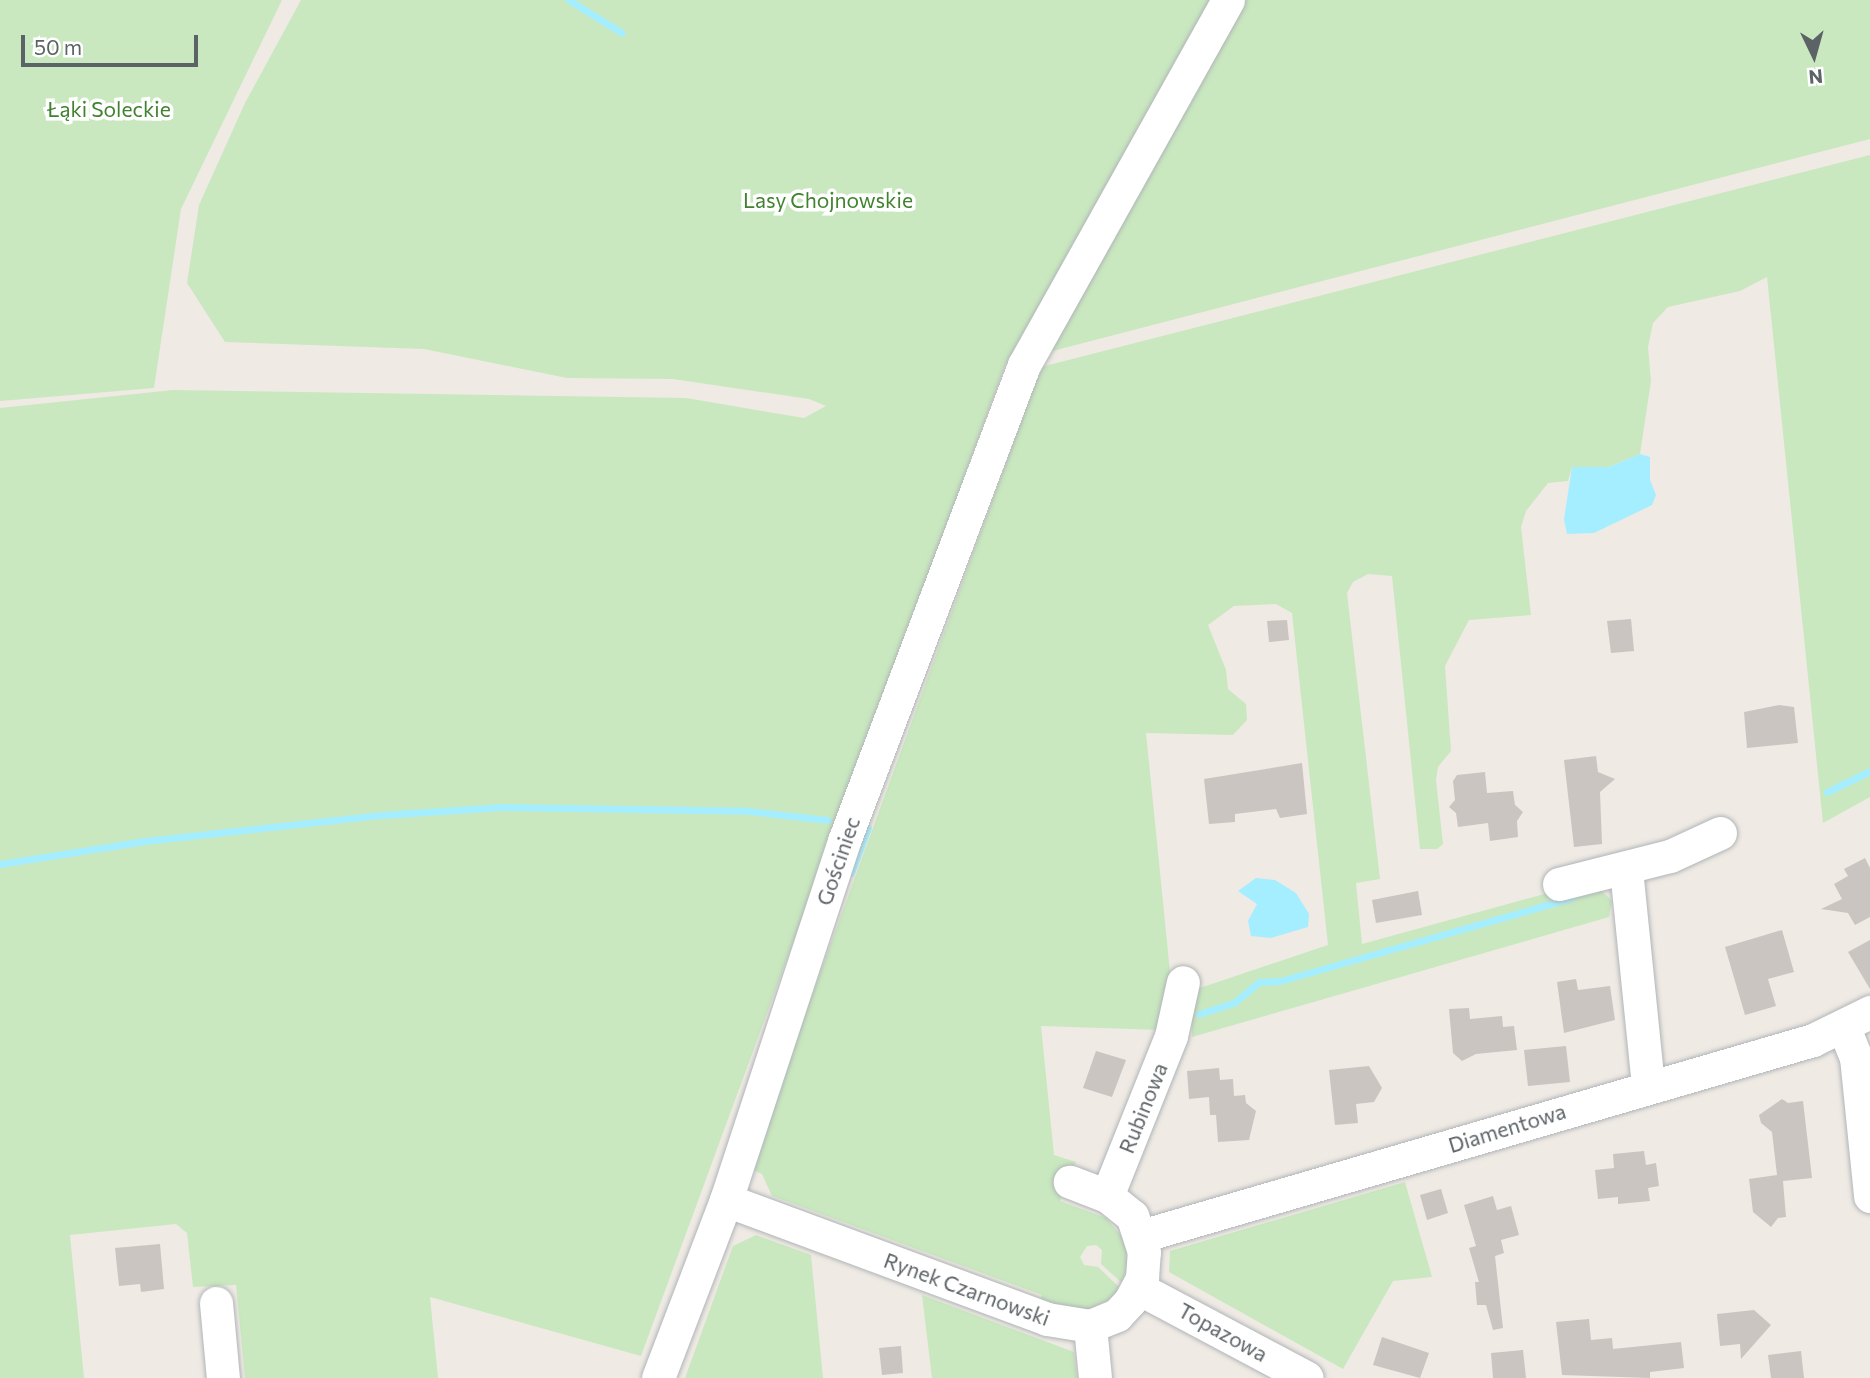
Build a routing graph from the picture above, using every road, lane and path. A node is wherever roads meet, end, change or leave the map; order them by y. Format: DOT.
graph roads {
  1 [pos="1228,0"];
  2 [pos="1720,833"];
  3 [pos="1626,869"];
  4 [pos="1559,884"];
  5 [pos="1183,982"];
  6 [pos="1857,1020"];
  7 [pos="1648,1086"];
  8 [pos="1070,1182"];
  9 [pos="1107,1196"];
  10 [pos="1870,1196"];
  11 [pos="726,1200"];
  12 [pos="1141,1236"];
  13 [pos="1138,1288"];
  14 [pos="216,1303"];
  15 [pos="1090,1326"];
  16 [pos="223,1378"];
  17 [pos="658,1378"];
  18 [pos="1095,1378"];
  19 [pos="1307,1378"];
  1 -- 11 [label="street, Gościniec"];
  2 -- 3 [label="street"];
  3 -- 4 [label="street"];
  3 -- 7 [label="street"];
  5 -- 9 [label="street, Rubinowa"];
  6 -- 7 [label="street, Diamentowa"];
  6 -- 10 [label="street"];
  7 -- 12 [label="street, Diamentowa"];
  8 -- 9 [label="street"];
  9 -- 12 [label="street"];
  11 -- 15 [label="street, Rynek Czarnowski"];
  11 -- 17 [label="street, Gościniec"];
  12 -- 13 [label="street"];
  13 -- 15 [label="street"];
  13 -- 19 [label="street, Topazowa"];
  14 -- 16 [label="street"];
  15 -- 18 [label="street"];
}
